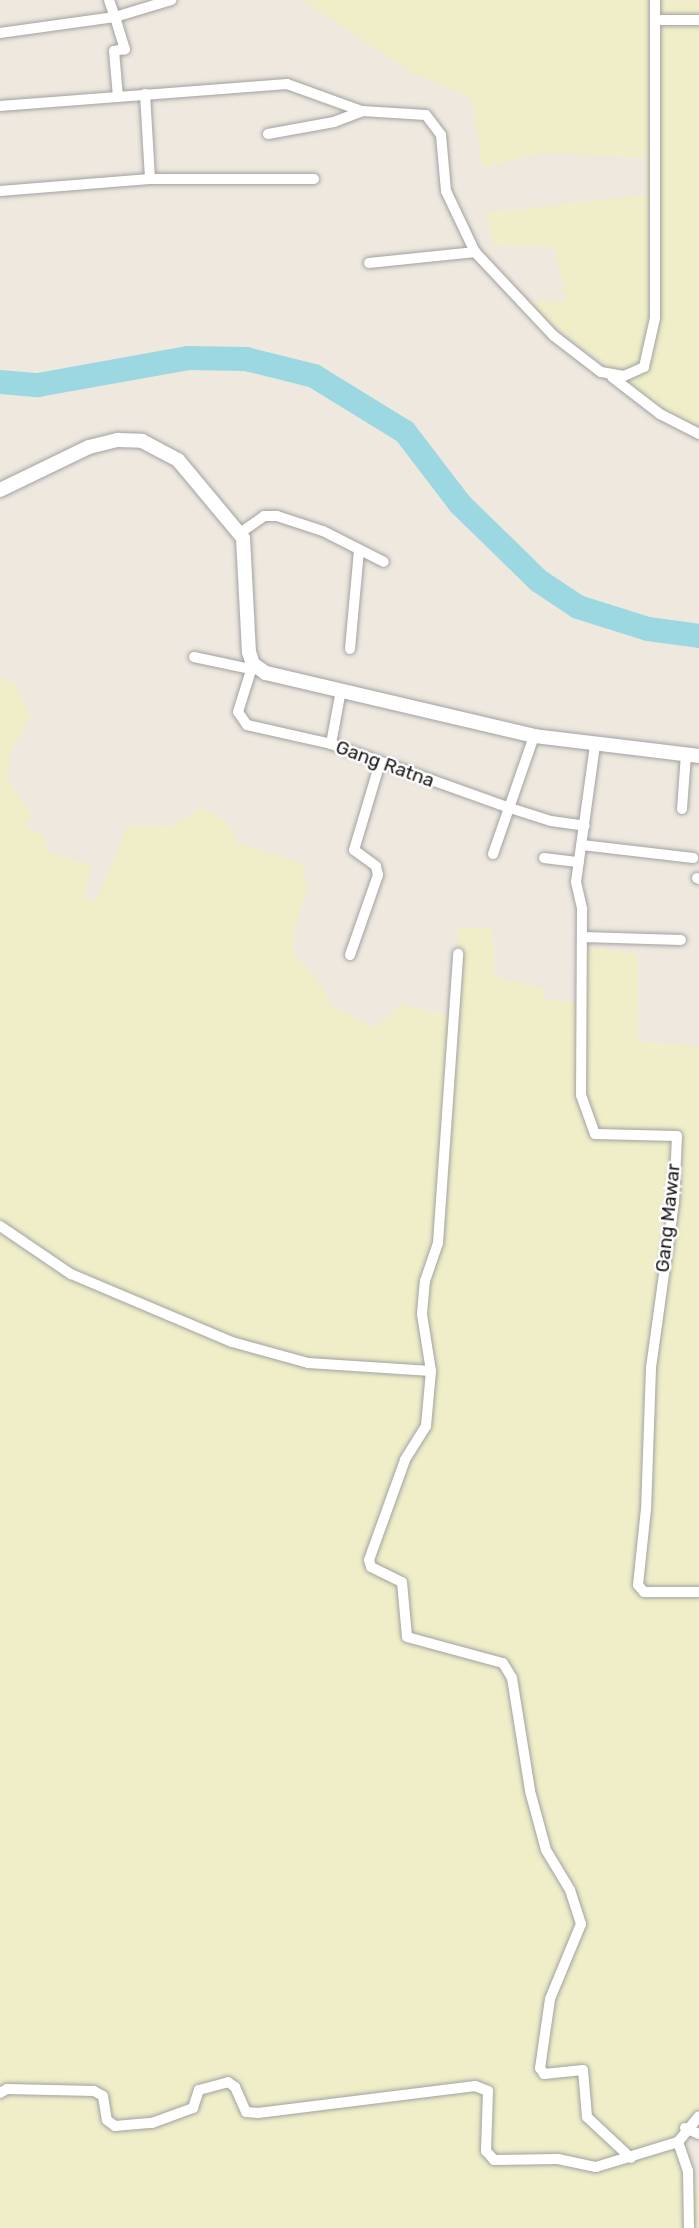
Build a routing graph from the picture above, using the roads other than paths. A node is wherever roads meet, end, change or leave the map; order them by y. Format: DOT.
graph roads {
  1 [pos="109,0"];
  2 [pos="171,0"];
  3 [pos="655,0"];
  4 [pos="115,17"];
  5 [pos="655,20"];
  6 [pos="699,20"];
  7 [pos="0,33"];
  8 [pos="145,94"];
  9 [pos="118,97"];
  10 [pos="0,106"];
  11 [pos="362,111"];
  12 [pos="268,134"];
  13 [pos="314,179"];
  14 [pos="150,180"];
  15 [pos="0,191"];
  16 [pos="475,252"];
  17 [pos="369,263"];
  18 [pos="612,377"];
  19 [pos="699,434"];
  20 [pos="0,489"];
  21 [pos="240,533"];
  22 [pos="359,551"];
  23 [pos="384,562"];
  24 [pos="350,649"];
  25 [pos="194,657"];
  26 [pos="252,666"];
  27 [pos="341,690"];
  28 [pos="534,736"];
  29 [pos="331,744"];
  30 [pos="595,745"];
  31 [pos="692,755"];
  32 [pos="380,763"];
  33 [pos="507,807"];
  34 [pos="682,809"];
  35 [pos="585,825"];
  36 [pos="582,845"];
  37 [pos="493,855"];
  38 [pos="544,858"];
  39 [pos="692,858"];
  40 [pos="579,862"];
  41 [pos="582,937"];
  42 [pos="681,940"];
  43 [pos="458,954"];
  44 [pos="350,955"];
  45 [pos="0,1226"];
  46 [pos="431,1371"];
  47 [pos="699,1591"];
  48 [pos="0,2093"];
  49 [pos="699,2116"];
  50 [pos="685,2128"];
  51 [pos="699,2134"];
  52 [pos="678,2143"];
  53 [pos="631,2158"];
  54 [pos="690,2228"];
  1 -- 4 [label="street"];
  2 -- 4 [label="street"];
  3 -- 5 [label="street"];
  4 -- 7 [label="street"];
  4 -- 9 [label="street"];
  5 -- 6 [label="street"];
  5 -- 18 [label="street"];
  8 -- 9 [label="street"];
  8 -- 11 [label="street"];
  8 -- 14 [label="street"];
  9 -- 10 [label="street"];
  11 -- 12 [label="street"];
  11 -- 16 [label="street"];
  13 -- 14 [label="street"];
  14 -- 15 [label="street"];
  16 -- 17 [label="street"];
  16 -- 18 [label="street"];
  18 -- 19 [label="street"];
  20 -- 21 [label="street"];
  21 -- 22 [label="street"];
  21 -- 26 [label="street"];
  22 -- 23 [label="street"];
  22 -- 24 [label="street"];
  25 -- 26 [label="street"];
  26 -- 27 [label="street"];
  26 -- 29 [label="street, Gang Ratna"];
  27 -- 28 [label="street"];
  27 -- 29 [label="street"];
  28 -- 30 [label="street"];
  28 -- 33 [label="street"];
  29 -- 32 [label="street, Gang Ratna"];
  30 -- 31 [label="street"];
  30 -- 35 [label="street, Gang Mawar"];
  31 -- 34 [label="street"];
  32 -- 33 [label="street, Gang Ratna"];
  32 -- 44 [label="street"];
  33 -- 35 [label="street, Gang Ratna"];
  33 -- 37 [label="street"];
  35 -- 36 [label="street, Gang Mawar"];
  36 -- 39 [label="street"];
  36 -- 40 [label="street, Gang Mawar"];
  38 -- 40 [label="street"];
  40 -- 41 [label="street, Gang Mawar"];
  41 -- 42 [label="street"];
  41 -- 47 [label="street, Gang Mawar"];
  43 -- 46 [label="street"];
  45 -- 46 [label="street"];
  46 -- 53 [label="street"];
  48 -- 53 [label="street"];
  49 -- 50 [label="street"];
  50 -- 51 [label="street"];
  50 -- 52 [label="street"];
  52 -- 53 [label="street"];
  52 -- 54 [label="street"];
}
